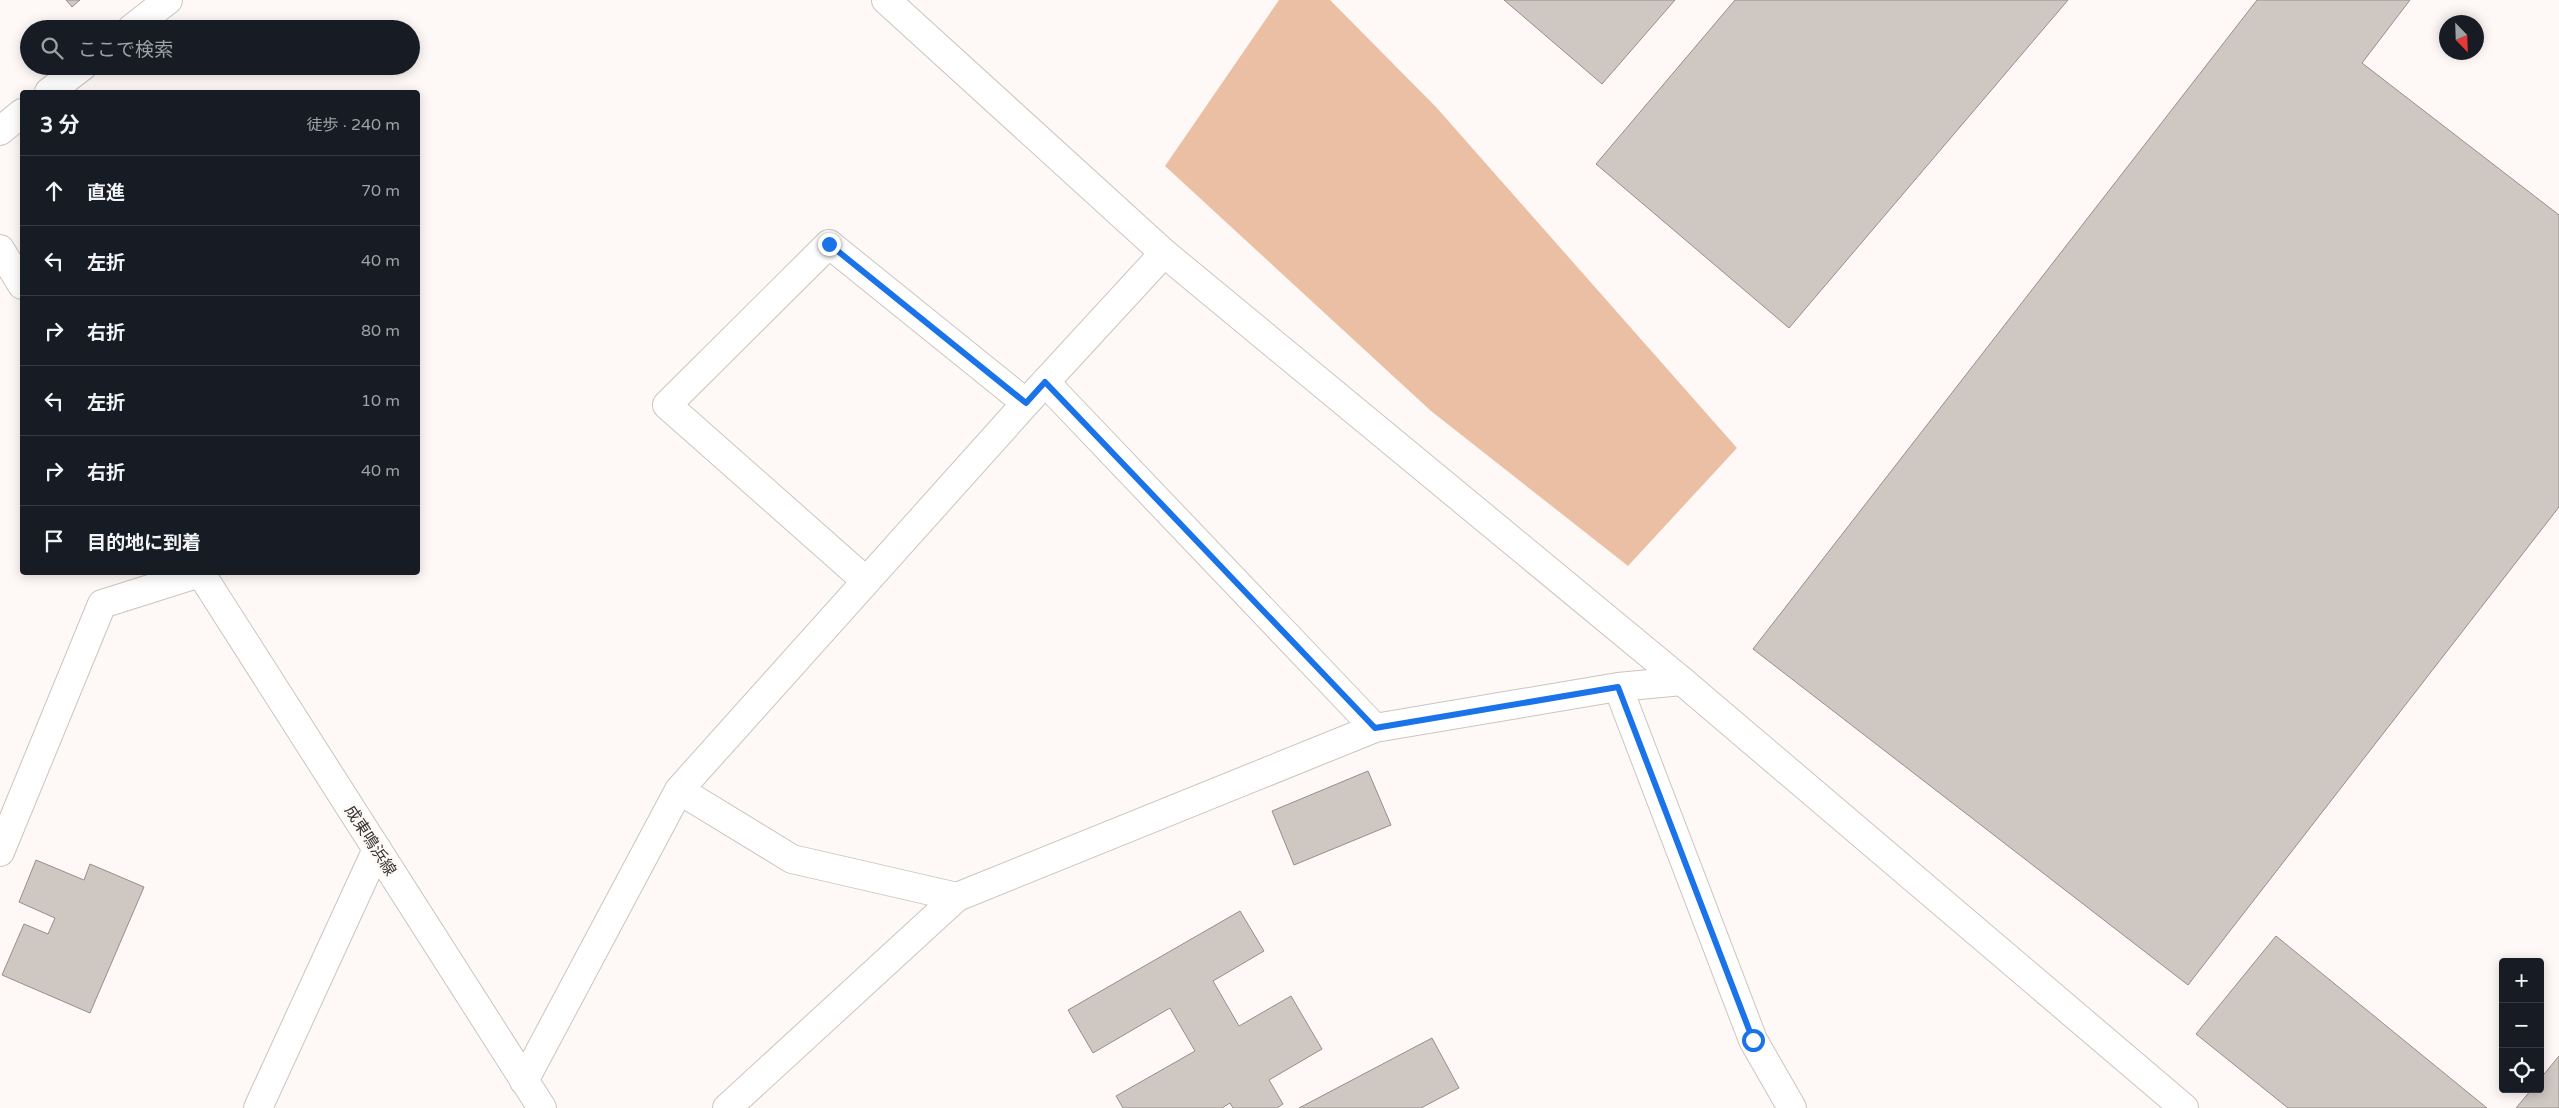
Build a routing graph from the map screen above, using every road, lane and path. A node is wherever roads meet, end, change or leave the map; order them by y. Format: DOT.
graph roads {
  1 [pos="168,0"];
  2 [pos="886,0"];
  3 [pos="142,20"];
  4 [pos="71,75"];
  5 [pos="52,90"];
  6 [pos="20,115"];
  7 [pos="0,131"];
  8 [pos="0,249"];
  9 [pos="1164,253"];
  10 [pos="20,283"];
  11 [pos="1045,382"];
  12 [pos="1026,403"];
  13 [pos="194,575"];
  14 [pos="201,575"];
  15 [pos="866,581"];
  16 [pos="1682,681"];
  17 [pos="1618,687"];
  18 [pos="1375,728"];
  19 [pos="679,790"];
  20 [pos="377,849"];
  21 [pos="0,852"];
  22 [pos="957,897"];
  23 [pos="524,1081"];
  24 [pos="258,1108"];
  25 [pos="542,1108"];
  26 [pos="727,1108"];
  27 [pos="1792,1108"];
  28 [pos="2184,1108"];
  1 -- 3 [label="street"];
  2 -- 9 [label="street"];
  4 -- 5 [label="street"];
  6 -- 7 [label="street"];
  8 -- 10 [label="street"];
  9 -- 11 [label="street"];
  9 -- 16 [label="street"];
  11 -- 12 [label="street"];
  11 -- 18 [label="street"];
  12 -- 15 [label="street"];
  12 -- 15 [label="street"];
  13 -- 21 [label="street"];
  14 -- 20 [label="street, 成東鳴浜線"];
  15 -- 19 [label="street"];
  16 -- 17 [label="street"];
  16 -- 28 [label="street"];
  17 -- 18 [label="street"];
  17 -- 27 [label="street"];
  18 -- 22 [label="street"];
  19 -- 22 [label="street"];
  19 -- 23 [label="street"];
  20 -- 23 [label="street, 成東鳴浜線"];
  20 -- 24 [label="street"];
  22 -- 26 [label="street"];
  23 -- 25 [label="street, 成東鳴浜線"];
}
